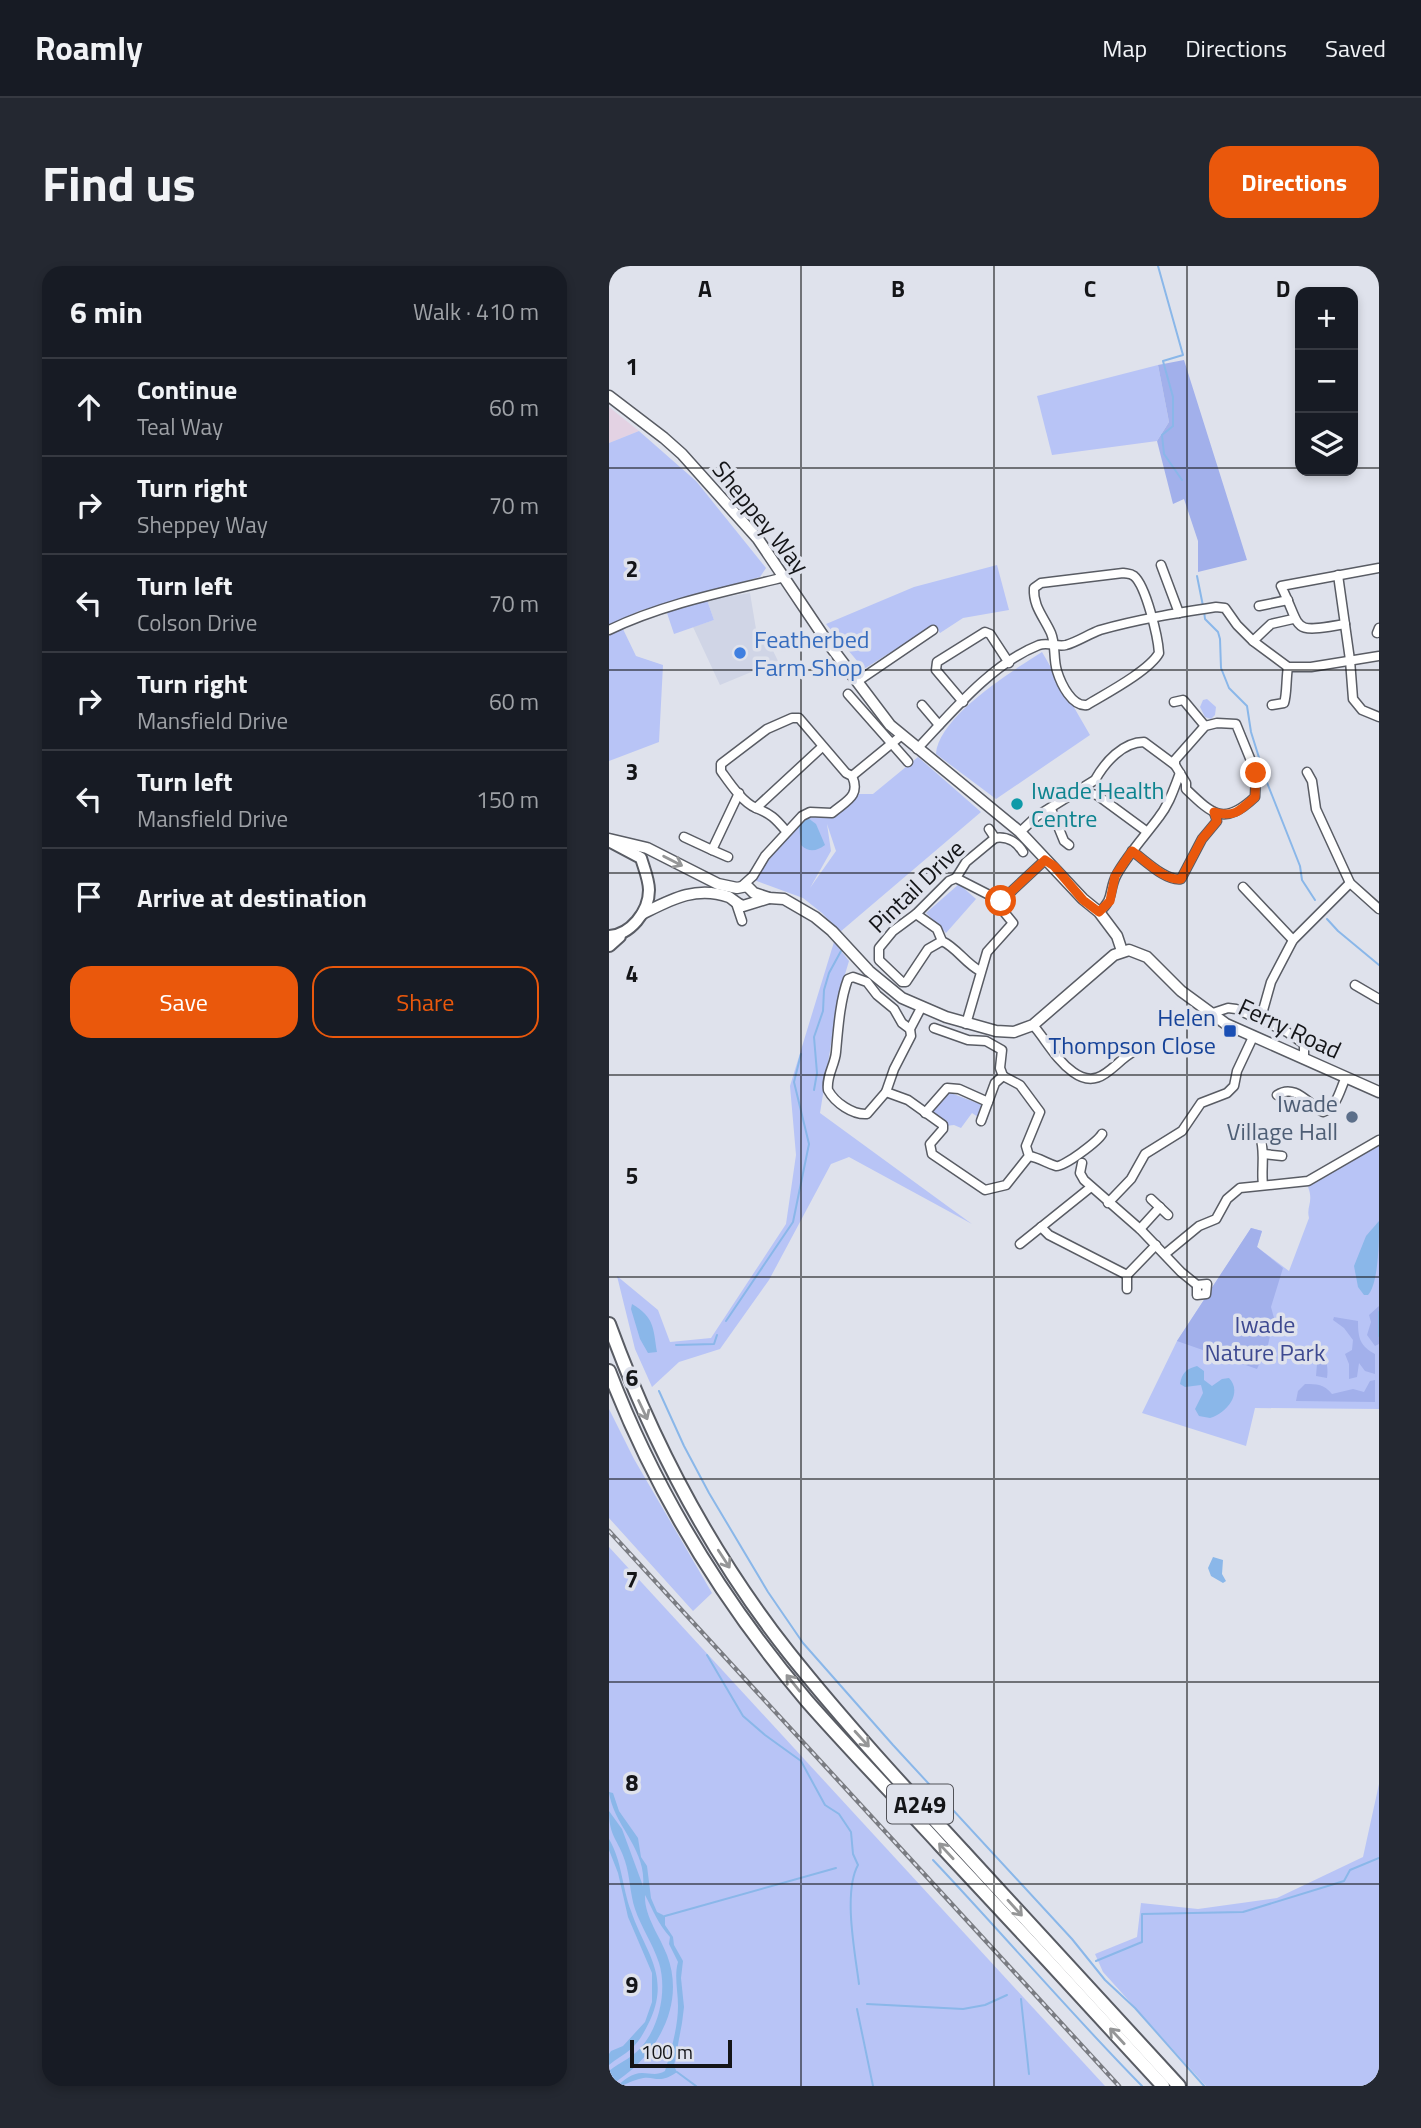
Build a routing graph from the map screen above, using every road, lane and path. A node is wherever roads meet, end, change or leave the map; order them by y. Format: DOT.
graph roads {
  1 [pos="609,396"];
  2 [pos="1161,565"];
  3 [pos="1379,568"];
  4 [pos="1338,575"];
  5 [pos="785,577"];
  6 [pos="1288,600"];
  7 [pos="1259,606"];
  8 [pos="1179,613"];
  9 [pos="1151,617"];
  10 [pos="1293,619"];
  11 [pos="1345,624"];
  12 [pos="609,630"];
  13 [pos="933,630"];
  14 [pos="1253,641"];
  15 [pos="1054,645"];
  16 [pos="1379,656"];
  17 [pos="1350,660"];
  18 [pos="1009,663"];
  19 [pos="1288,667"];
  20 [pos="859,681"];
  21 [pos="848,694"];
  22 [pos="963,702"];
  23 [pos="1174,702"];
  24 [pos="922,705"];
  25 [pos="1272,705"];
  26 [pos="1379,717"];
  27 [pos="939,725"];
  28 [pos="1205,726"];
  29 [pos="902,735"];
  30 [pos="892,743"];
  31 [pos="822,747"];
  32 [pos="917,749"];
  33 [pos="908,762"];
  34 [pos="1177,769"];
  35 [pos="1307,772"];
  36 [pos="852,776"];
  37 [pos="1095,780"];
  38 [pos="1079,792"];
  39 [pos="739,793"];
  40 [pos="1097,795"];
  41 [pos="756,808"];
  42 [pos="1051,809"];
  43 [pos="1214,812"];
  44 [pos="989,829"];
  45 [pos="786,831"];
  46 [pos="1146,831"];
  47 [pos="1020,832"];
  48 [pos="684,837"];
  49 [pos="995,838"];
  50 [pos="609,840"];
  51 [pos="1069,845"];
  52 [pos="712,850"];
  53 [pos="1132,851"];
  54 [pos="1023,852"];
  55 [pos="728,858"];
  56 [pos="1045,860"];
  57 [pos="956,878"];
  58 [pos="1350,883"];
  59 [pos="1243,887"];
  60 [pos="747,889"];
  61 [pos="768,898"];
  62 [pos="1001,901"];
  63 [pos="735,902"];
  64 [pos="750,905"];
  65 [pos="1379,909"];
  66 [pos="1099,912"];
  67 [pos="642,914"];
  68 [pos="916,914"];
  69 [pos="612,939"];
  70 [pos="1293,940"];
  71 [pos="942,941"];
  72 [pos="1122,951"];
  73 [pos="980,971"];
  74 [pos="1355,985"];
  75 [pos="1379,999"];
  76 [pos="921,1008"];
  77 [pos="1213,1013"];
  78 [pos="1260,1021"];
  79 [pos="966,1024"];
  80 [pos="1033,1025"];
  81 [pos="910,1028"];
  82 [pos="934,1028"];
  83 [pos="1253,1037"];
  84 [pos="1146,1047"];
  85 [pos="1304,1059"];
  86 [pos="1003,1076"];
  87 [pos="1346,1077"];
  88 [pos="886,1092"];
  89 [pos="1379,1092"];
  90 [pos="1277,1095"];
  91 [pos="988,1102"];
  92 [pos="925,1113"];
  93 [pos="981,1121"];
  94 [pos="1102,1134"];
  95 [pos="1261,1140"];
  96 [pos="1379,1140"];
  97 [pos="1264,1154"];
  98 [pos="1029,1156"];
  99 [pos="1282,1156"];
  100 [pos="1082,1163"];
  101 [pos="1263,1185"];
  102 [pos="1091,1187"];
  103 [pos="1151,1199"];
  104 [pos="1108,1203"];
  105 [pos="1160,1207"];
  106 [pos="1168,1215"];
  107 [pos="1041,1227"];
  108 [pos="1140,1228"];
  109 [pos="1020,1244"];
  110 [pos="1156,1245"];
  111 [pos="1165,1254"];
  112 [pos="1127,1275"];
  113 [pos="1197,1285"];
  114 [pos="1127,1289"];
  115 [pos="609,1324"];
  116 [pos="609,1371"];
  117 [pos="1163,2086"];
  118 [pos="1179,2086"];
  1 -- 5 [label="street, Sheppey Way"];
  2 -- 8 [label="street"];
  3 -- 4 [label="street"];
  4 -- 6 [label="street"];
  4 -- 11 [label="street"];
  5 -- 12 [label="street"];
  5 -- 20 [label="street, Sheppey Way"];
  6 -- 7 [label="street"];
  6 -- 10 [label="street"];
  8 -- 9 [label="street"];
  8 -- 14 [label="street"];
  9 -- 15 [label="street"];
  9 -- 15 [label="street"];
  9 -- 15 [label="street"];
  10 -- 11 [label="street"];
  10 -- 14 [label="street"];
  11 -- 17 [label="street"];
  13 -- 20 [label="street"];
  14 -- 19 [label="street"];
  15 -- 18 [label="street"];
  16 -- 17 [label="street"];
  17 -- 19 [label="street"];
  17 -- 26 [label="street"];
  18 -- 22 [label="street"];
  18 -- 22 [label="street"];
  19 -- 25 [label="street"];
  20 -- 29 [label="street, Sheppey Way"];
  21 -- 30 [label="street"];
  22 -- 27 [label="street"];
  23 -- 28 [label="street"];
  24 -- 27 [label="street"];
  27 -- 32 [label="street"];
  28 -- 34 [label="street"];
  28 -- 43 [label="street"];
  29 -- 30 [label="street"];
  29 -- 32 [label="street"];
  30 -- 33 [label="street"];
  30 -- 36 [label="street"];
  31 -- 36 [label="street"];
  31 -- 39 [label="street"];
  31 -- 41 [label="street"];
  32 -- 47 [label="street"];
  34 -- 37 [label="street"];
  34 -- 43 [label="street"];
  34 -- 46 [label="street"];
  35 -- 58 [label="street"];
  36 -- 45 [label="street"];
  37 -- 38 [label="street"];
  37 -- 40 [label="street"];
  38 -- 40 [label="street"];
  38 -- 42 [label="street"];
  39 -- 41 [label="street"];
  39 -- 52 [label="street"];
  40 -- 46 [label="street"];
  41 -- 45 [label="street"];
  42 -- 47 [label="street"];
  42 -- 51 [label="street"];
  43 -- 53 [label="street"];
  44 -- 49 [label="street, Pintail Drive"];
  45 -- 60 [label="street"];
  46 -- 53 [label="street"];
  47 -- 56 [label="street"];
  48 -- 52 [label="street"];
  49 -- 54 [label="street, Pintail Drive"];
  49 -- 57 [label="street, Pintail Drive"];
  50 -- 60 [label="street, one-way"];
  50 -- 67 [label="main road"];
  52 -- 55 [label="street"];
  53 -- 66 [label="street"];
  56 -- 62 [label="street"];
  56 -- 66 [label="street"];
  57 -- 62 [label="street"];
  57 -- 68 [label="street, Pintail Drive"];
  58 -- 65 [label="street"];
  58 -- 70 [label="street"];
  59 -- 70 [label="street"];
  60 -- 61 [label="street"];
  60 -- 63 [label="street"];
  60 -- 64 [label="street"];
  61 -- 64 [label="street"];
  61 -- 76 [label="street"];
  62 -- 73 [label="street"];
  63 -- 64 [label="street"];
  63 -- 67 [label="street"];
  66 -- 72 [label="street"];
  67 -- 69 [label="main road"];
  68 -- 71 [label="street"];
  68 -- 71 [label="street, Pintail Drive"];
  70 -- 78 [label="street"];
  71 -- 73 [label="street"];
  72 -- 77 [label="street, Ferry Road"];
  72 -- 80 [label="street"];
  73 -- 79 [label="street"];
  74 -- 75 [label="street"];
  76 -- 79 [label="street"];
  76 -- 81 [label="street"];
  77 -- 78 [label="street"];
  77 -- 83 [label="street, Ferry Road"];
  78 -- 85 [label="street"];
  79 -- 80 [label="street"];
  80 -- 84 [label="street"];
  81 -- 88 [label="street"];
  81 -- 88 [label="street"];
  82 -- 86 [label="street"];
  83 -- 85 [label="street, Ferry Road"];
  83 -- 104 [label="street"];
  85 -- 87 [label="street, Ferry Road"];
  86 -- 91 [label="street"];
  86 -- 98 [label="street"];
  87 -- 89 [label="street, Ferry Road"];
  87 -- 90 [label="street"];
  88 -- 92 [label="street"];
  91 -- 92 [label="street"];
  91 -- 93 [label="street"];
  92 -- 98 [label="street"];
  94 -- 98 [label="street"];
  95 -- 97 [label="street"];
  96 -- 101 [label="street"];
  97 -- 99 [label="street"];
  97 -- 101 [label="street"];
  100 -- 102 [label="street"];
  101 -- 111 [label="street"];
  102 -- 104 [label="street"];
  102 -- 107 [label="street"];
  103 -- 105 [label="street"];
  104 -- 108 [label="street"];
  105 -- 106 [label="street"];
  105 -- 108 [label="street"];
  107 -- 109 [label="street"];
  107 -- 112 [label="street"];
  108 -- 110 [label="street"];
  110 -- 111 [label="street"];
  110 -- 112 [label="street"];
  111 -- 113 [label="street"];
  112 -- 114 [label="street"];
  115 -- 118 [label="highway, A249, one-way"];
  117 -- 116 [label="highway, A249, one-way"];
}
